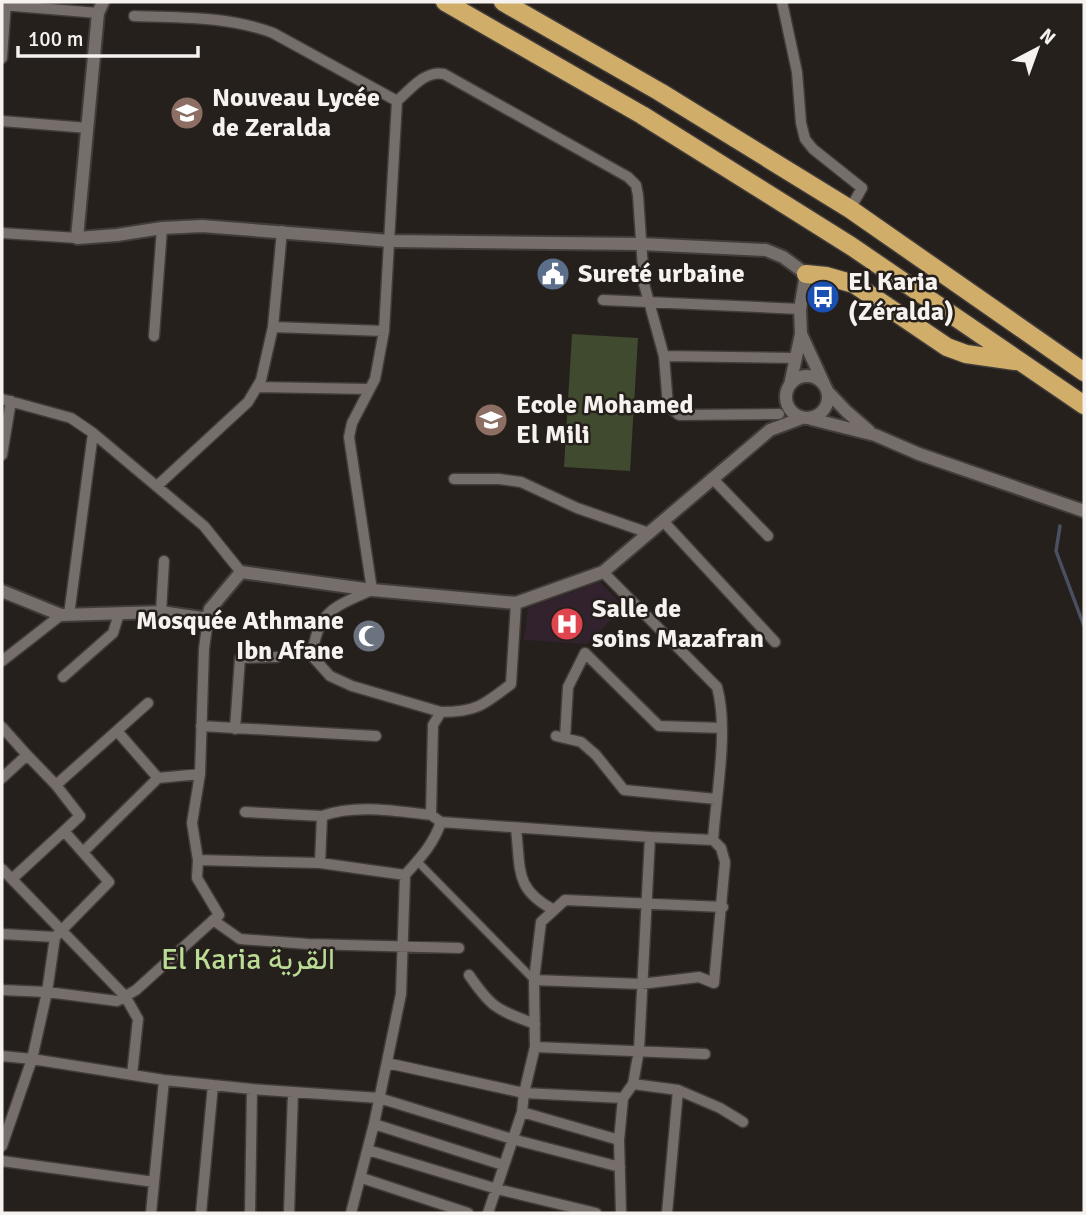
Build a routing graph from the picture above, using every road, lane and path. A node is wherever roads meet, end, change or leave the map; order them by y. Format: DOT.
graph roads {
  1 [pos="446,2"];
  2 [pos="503,2"];
  3 [pos="782,2"];
  4 [pos="5,4"];
  5 [pos="100,7"];
  6 [pos="134,16"];
  7 [pos="2,58"];
  8 [pos="397,101"];
  9 [pos="2,121"];
  10 [pos="88,128"];
  11 [pos="850,209"];
  12 [pos="162,228"];
  13 [pos="282,231"];
  14 [pos="2,233"];
  15 [pos="77,238"];
  16 [pos="390,241"];
  17 [pos="641,244"];
  18 [pos="806,274"];
  19 [pos="603,300"];
  20 [pos="648,300"];
  21 [pos="800,309"];
  22 [pos="273,327"];
  23 [pos="384,331"];
  24 [pos="801,334"];
  25 [pos="154,336"];
  26 [pos="664,356"];
  27 [pos="795,358"];
  28 [pos="1021,362"];
  29 [pos="1084,372"];
  30 [pos="790,385"];
  31 [pos="257,387"];
  32 [pos="826,388"];
  33 [pos="369,389"];
  34 [pos="6,400"];
  35 [pos="787,402"];
  36 [pos="1084,405"];
  37 [pos="779,414"];
  38 [pos="806,418"];
  39 [pos="770,430"];
  40 [pos="93,433"];
  41 [pos="875,435"];
  42 [pos="2,449"];
  43 [pos="712,478"];
  44 [pos="454,479"];
  45 [pos="157,486"];
  46 [pos="1084,511"];
  47 [pos="663,521"];
  48 [pos="649,533"];
  49 [pos="768,536"];
  50 [pos="164,561"];
  51 [pos="241,572"];
  52 [pos="603,572"];
  53 [pos="372,590"];
  54 [pos="2,591"];
  55 [pos="516,603"];
  56 [pos="161,612"];
  57 [pos="119,614"];
  58 [pos="65,615"];
  59 [pos="208,619"];
  60 [pos="775,642"];
  61 [pos="277,657"];
  62 [pos="2,661"];
  63 [pos="63,677"];
  64 [pos="148,703"];
  65 [pos="441,712"];
  66 [pos="201,726"];
  67 [pos="2,727"];
  68 [pos="722,727"];
  69 [pos="235,729"];
  70 [pos="117,731"];
  71 [pos="376,736"];
  72 [pos="27,755"];
  73 [pos="200,774"];
  74 [pos="2,778"];
  75 [pos="158,778"];
  76 [pos="56,785"];
  77 [pos="716,799"];
  78 [pos="245,812"];
  79 [pos="431,815"];
  80 [pos="322,816"];
  81 [pos="441,822"];
  82 [pos="516,829"];
  83 [pos="64,831"];
  84 [pos="650,837"];
  85 [pos="713,840"];
  86 [pos="83,852"];
  87 [pos="198,860"];
  88 [pos="418,861"];
  89 [pos="320,863"];
  90 [pos="2,869"];
  91 [pos="405,874"];
  92 [pos="12,878"];
  93 [pos="537,901"];
  94 [pos="645,904"];
  95 [pos="723,908"];
  96 [pos="554,910"];
  97 [pos="213,920"];
  98 [pos="541,922"];
  99 [pos="58,933"];
  100 [pos="2,934"];
  101 [pos="402,946"];
  102 [pos="459,948"];
  103 [pos="469,975"];
  104 [pos="534,980"];
  105 [pos="641,984"];
  106 [pos="2,990"];
  107 [pos="47,992"];
  108 [pos="125,996"];
  109 [pos="535,1024"];
  110 [pos="536,1047"];
  111 [pos="639,1050"];
  112 [pos="705,1054"];
  113 [pos="2,1056"];
  114 [pos="32,1059"];
  115 [pos="387,1063"];
  116 [pos="132,1075"];
  117 [pos="164,1080"];
  118 [pos="633,1084"];
  119 [pos="213,1085"];
  120 [pos="252,1090"];
  121 [pos="678,1090"];
  122 [pos="293,1092"];
  123 [pos="524,1093"];
  124 [pos="379,1098"];
  125 [pos="623,1098"];
  126 [pos="522,1112"];
  127 [pos="743,1122"];
  128 [pos="374,1124"];
  129 [pos="512,1139"];
  130 [pos="619,1140"];
  131 [pos="2,1146"];
  132 [pos="368,1150"];
  133 [pos="2,1161"];
  134 [pos="503,1166"];
  135 [pos="620,1167"];
  136 [pos="362,1178"];
  137 [pos="154,1182"];
  138 [pos="497,1189"];
  139 [pos="151,1213"];
  140 [pos="201,1213"];
  141 [pos="250,1213"];
  142 [pos="289,1213"];
  143 [pos="351,1213"];
  144 [pos="468,1213"];
  145 [pos="488,1213"];
  146 [pos="596,1213"];
  147 [pos="621,1213"];
  148 [pos="667,1213"];
  1 -- 28 [label="highway"];
  2 -- 11 [label="highway"];
  3 -- 11 [label="street"];
  4 -- 5 [label="street"];
  4 -- 7 [label="street"];
  5 -- 10 [label="street"];
  6 -- 8 [label="street"];
  8 -- 16 [label="street"];
  8 -- 17 [label="street"];
  9 -- 10 [label="street"];
  10 -- 15 [label="street"];
  11 -- 29 [label="highway"];
  12 -- 13 [label="street"];
  12 -- 15 [label="street"];
  12 -- 25 [label="street"];
  13 -- 16 [label="street"];
  13 -- 22 [label="street"];
  14 -- 15 [label="street"];
  16 -- 17 [label="street"];
  16 -- 23 [label="street"];
  17 -- 18 [label="street"];
  17 -- 20 [label="street"];
  18 -- 21 [label="street"];
  18 -- 28 [label="highway"];
  19 -- 20 [label="street"];
  20 -- 21 [label="street"];
  20 -- 26 [label="street"];
  21 -- 24 [label="street"];
  22 -- 23 [label="street"];
  22 -- 31 [label="street"];
  23 -- 33 [label="street"];
  24 -- 27 [label="street"];
  24 -- 32 [label="street"];
  26 -- 27 [label="street"];
  26 -- 37 [label="street"];
  27 -- 30 [label="street"];
  28 -- 36 [label="highway"];
  30 -- 32 [label="street"];
  30 -- 35 [label="street"];
  31 -- 33 [label="street"];
  31 -- 45 [label="street"];
  32 -- 38 [label="street"];
  32 -- 41 [label="street"];
  33 -- 53 [label="street"];
  34 -- 40 [label="street"];
  34 -- 42 [label="street"];
  35 -- 37 [label="street"];
  35 -- 38 [label="street"];
  37 -- 39 [label="street"];
  38 -- 39 [label="street"];
  38 -- 41 [label="street"];
  39 -- 43 [label="street"];
  40 -- 45 [label="street"];
  40 -- 58 [label="street"];
  41 -- 46 [label="street"];
  43 -- 47 [label="street"];
  43 -- 49 [label="street"];
  44 -- 48 [label="street"];
  45 -- 51 [label="street"];
  47 -- 48 [label="street"];
  47 -- 60 [label="street"];
  48 -- 52 [label="street"];
  50 -- 56 [label="street"];
  51 -- 53 [label="street"];
  51 -- 59 [label="street"];
  52 -- 55 [label="street"];
  52 -- 68 [label="street"];
  53 -- 55 [label="street"];
  53 -- 65 [label="street"];
  54 -- 58 [label="street"];
  55 -- 65 [label="street"];
  56 -- 57 [label="street"];
  56 -- 59 [label="street"];
  57 -- 58 [label="street"];
  57 -- 63 [label="street"];
  58 -- 62 [label="street"];
  59 -- 66 [label="street"];
  61 -- 69 [label="street"];
  64 -- 70 [label="street"];
  65 -- 79 [label="street"];
  66 -- 69 [label="street"];
  66 -- 73 [label="street"];
  67 -- 72 [label="street"];
  68 -- 77 [label="street"];
  68 -- 77 [label="street"];
  69 -- 71 [label="street"];
  70 -- 75 [label="street"];
  70 -- 76 [label="street"];
  72 -- 74 [label="street"];
  72 -- 76 [label="street"];
  73 -- 75 [label="street"];
  73 -- 87 [label="street"];
  75 -- 86 [label="street"];
  76 -- 83 [label="street"];
  77 -- 85 [label="street"];
  78 -- 80 [label="street"];
  79 -- 80 [label="street"];
  79 -- 81 [label="street"];
  80 -- 89 [label="street"];
  81 -- 82 [label="street"];
  81 -- 88 [label="street"];
  82 -- 84 [label="street"];
  82 -- 93 [label="street"];
  83 -- 86 [label="street"];
  83 -- 92 [label="street"];
  84 -- 85 [label="street"];
  84 -- 94 [label="street"];
  85 -- 95 [label="street"];
  86 -- 99 [label="street"];
  87 -- 89 [label="street"];
  87 -- 97 [label="street"];
  88 -- 91 [label="street"];
  88 -- 104 [label="street"];
  89 -- 91 [label="street"];
  90 -- 92 [label="street"];
  91 -- 101 [label="street"];
  92 -- 99 [label="street"];
  93 -- 96 [label="street"];
  93 -- 98 [label="street"];
  94 -- 95 [label="street"];
  94 -- 96 [label="street"];
  94 -- 105 [label="street"];
  95 -- 105 [label="street"];
  96 -- 98 [label="street"];
  97 -- 101 [label="street"];
  97 -- 108 [label="street"];
  98 -- 104 [label="street"];
  99 -- 100 [label="street"];
  99 -- 107 [label="street"];
  99 -- 108 [label="street"];
  101 -- 102 [label="street"];
  101 -- 115 [label="street"];
  103 -- 109 [label="street"];
  104 -- 105 [label="street"];
  104 -- 109 [label="street"];
  105 -- 111 [label="street"];
  106 -- 107 [label="street"];
  107 -- 108 [label="street"];
  107 -- 114 [label="street"];
  108 -- 116 [label="street"];
  109 -- 110 [label="street"];
  110 -- 111 [label="street"];
  110 -- 123 [label="street"];
  111 -- 112 [label="street"];
  111 -- 118 [label="street"];
  113 -- 114 [label="street"];
  114 -- 116 [label="street"];
  114 -- 131 [label="street"];
  115 -- 123 [label="street"];
  115 -- 124 [label="street"];
  116 -- 117 [label="street"];
  117 -- 119 [label="street"];
  117 -- 137 [label="street"];
  118 -- 121 [label="street"];
  118 -- 125 [label="street"];
  119 -- 120 [label="street"];
  119 -- 140 [label="street"];
  120 -- 122 [label="street"];
  120 -- 141 [label="street"];
  121 -- 127 [label="street"];
  121 -- 148 [label="street"];
  122 -- 124 [label="street"];
  122 -- 142 [label="street"];
  123 -- 125 [label="street"];
  123 -- 126 [label="street"];
  124 -- 128 [label="street"];
  124 -- 129 [label="street"];
  125 -- 130 [label="street"];
  126 -- 129 [label="street"];
  126 -- 130 [label="street"];
  128 -- 132 [label="street"];
  128 -- 134 [label="street"];
  129 -- 134 [label="street"];
  129 -- 135 [label="street"];
  130 -- 135 [label="street"];
  132 -- 136 [label="street"];
  132 -- 138 [label="street"];
  133 -- 137 [label="street"];
  134 -- 138 [label="street"];
  135 -- 147 [label="street"];
  136 -- 143 [label="street"];
  136 -- 144 [label="street"];
  137 -- 139 [label="street"];
  138 -- 145 [label="street"];
  138 -- 146 [label="street"];
}
